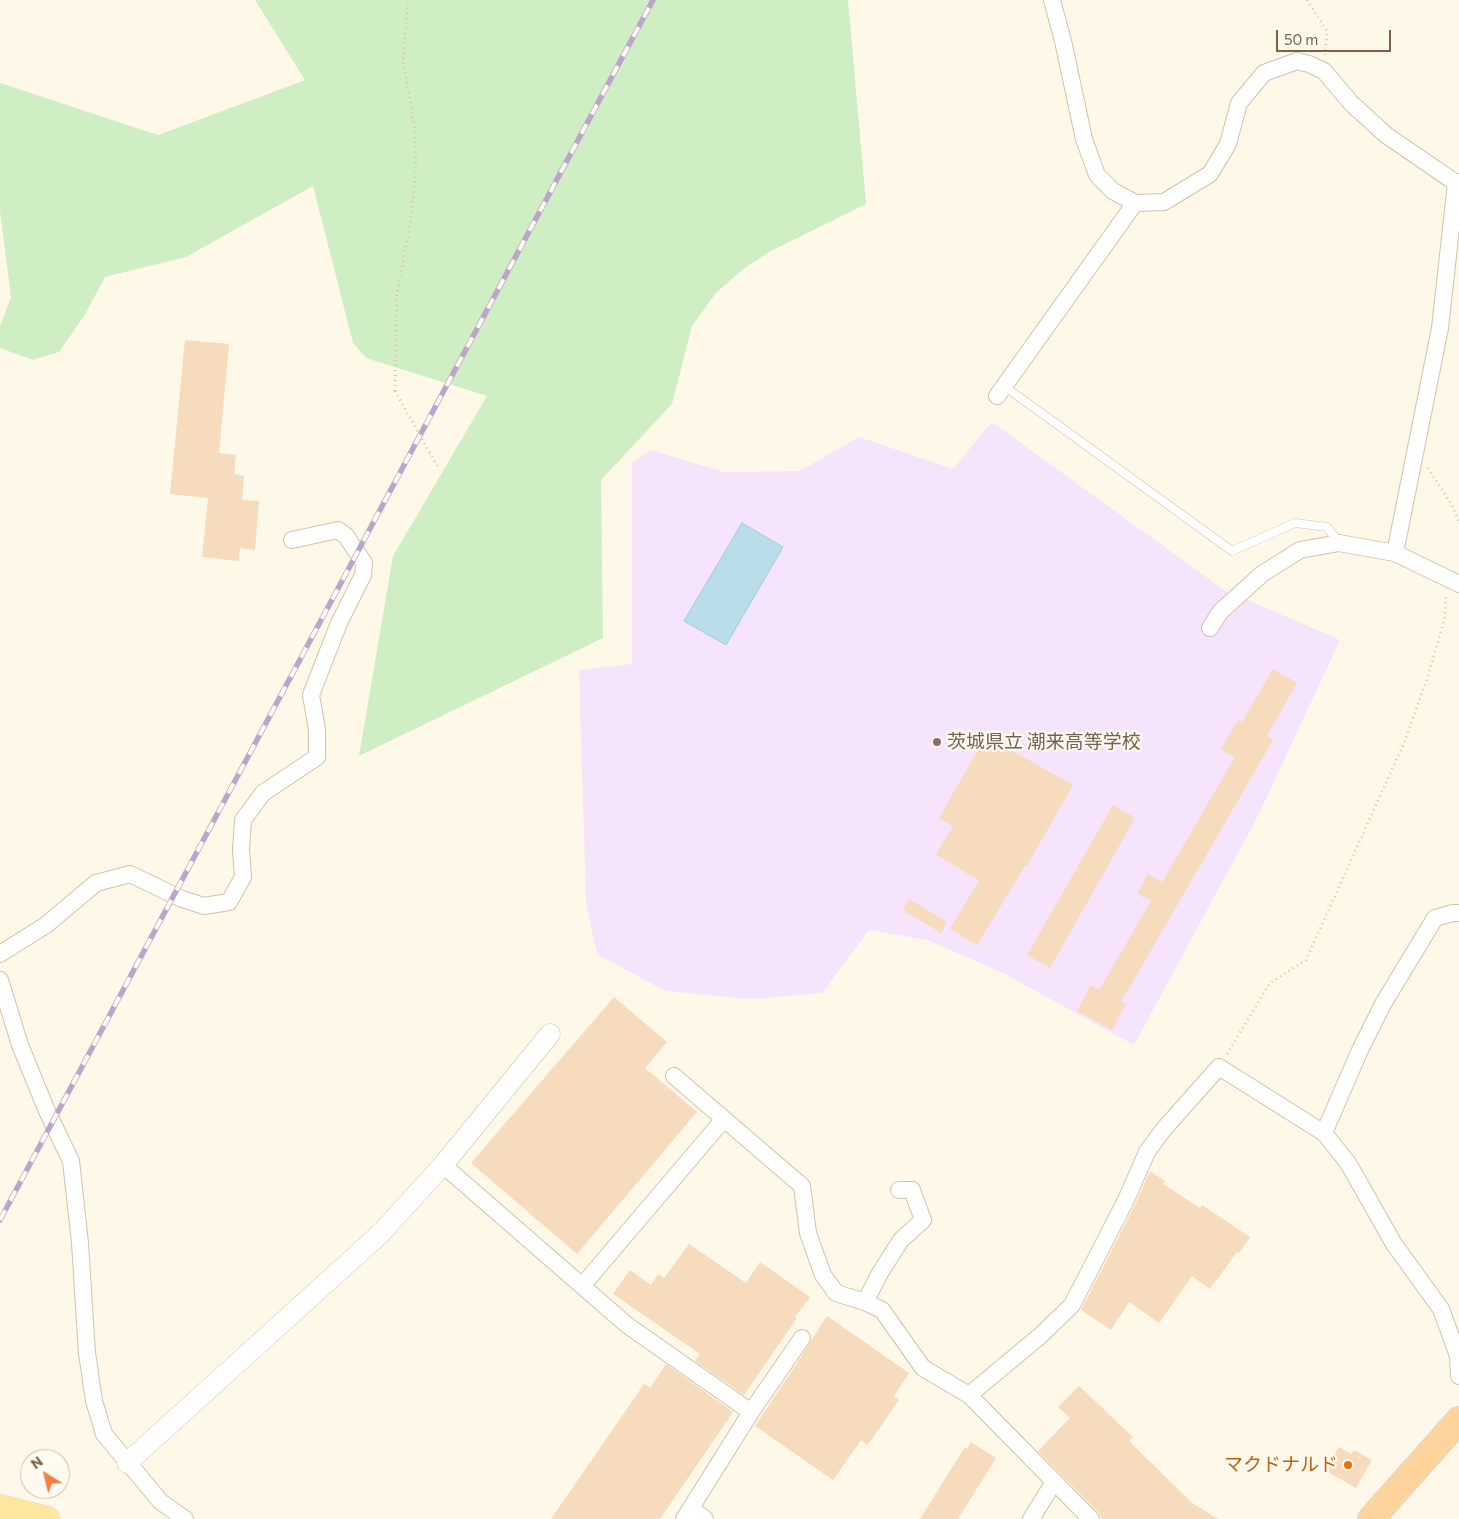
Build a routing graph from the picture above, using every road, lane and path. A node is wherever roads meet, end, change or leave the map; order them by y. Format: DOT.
graph roads {
  1 [pos="408,0"];
  2 [pos="1052,0"];
  3 [pos="1308,0"];
  4 [pos="1324,71"];
  5 [pos="1457,183"];
  6 [pos="1135,203"];
  7 [pos="1000,391"];
  8 [pos="1416,448"];
  9 [pos="439,469"];
  10 [pos="1459,522"];
  11 [pos="292,540"];
  12 [pos="1339,543"];
  13 [pos="1395,553"];
  14 [pos="1453,581"];
  15 [pos="1210,628"];
  16 [pos="1459,913"];
  17 [pos="0,954"];
  18 [pos="0,980"];
  19 [pos="550,1034"];
  20 [pos="1218,1067"];
  21 [pos="674,1076"];
  22 [pos="724,1119"];
  23 [pos="1324,1133"];
  24 [pos="443,1165"];
  25 [pos="899,1190"];
  26 [pos="582,1286"];
  27 [pos="865,1302"];
  28 [pos="802,1338"];
  29 [pos="1459,1376"];
  30 [pos="969,1395"];
  31 [pos="751,1412"];
  32 [pos="1459,1420"];
  33 [pos="127,1464"];
  34 [pos="1054,1482"];
  35 [pos="0,1507"];
  36 [pos="687,1514"];
  37 [pos="46,1519"];
  38 [pos="185,1519"];
  39 [pos="705,1519"];
  40 [pos="1031,1519"];
  41 [pos="1091,1519"];
  42 [pos="1371,1519"];
  1 -- 9 [label="path, bridge"];
  2 -- 6 [label="street"];
  3 -- 4 [label="path"];
  4 -- 5 [label="street"];
  4 -- 6 [label="street"];
  5 -- 8 [label="street"];
  6 -- 7 [label="street"];
  7 -- 12 [label="lane"];
  8 -- 10 [label="path"];
  8 -- 13 [label="street"];
  11 -- 17 [label="street"];
  12 -- 13 [label="street"];
  12 -- 15 [label="street"];
  13 -- 14 [label="street"];
  14 -- 20 [label="path"];
  16 -- 23 [label="street"];
  18 -- 33 [label="street"];
  19 -- 24 [label="street"];
  20 -- 23 [label="street"];
  20 -- 30 [label="street"];
  21 -- 22 [label="street"];
  22 -- 26 [label="street"];
  22 -- 27 [label="street"];
  23 -- 29 [label="street"];
  24 -- 26 [label="street"];
  24 -- 33 [label="street"];
  25 -- 27 [label="street"];
  26 -- 31 [label="street"];
  27 -- 30 [label="street"];
  28 -- 31 [label="street"];
  30 -- 34 [label="street"];
  31 -- 36 [label="street"];
  32 -- 42 [label="highway"];
  33 -- 38 [label="street"];
  34 -- 40 [label="street"];
  34 -- 41 [label="street"];
  35 -- 37 [label="main road"];
  36 -- 39 [label="street"];
}
